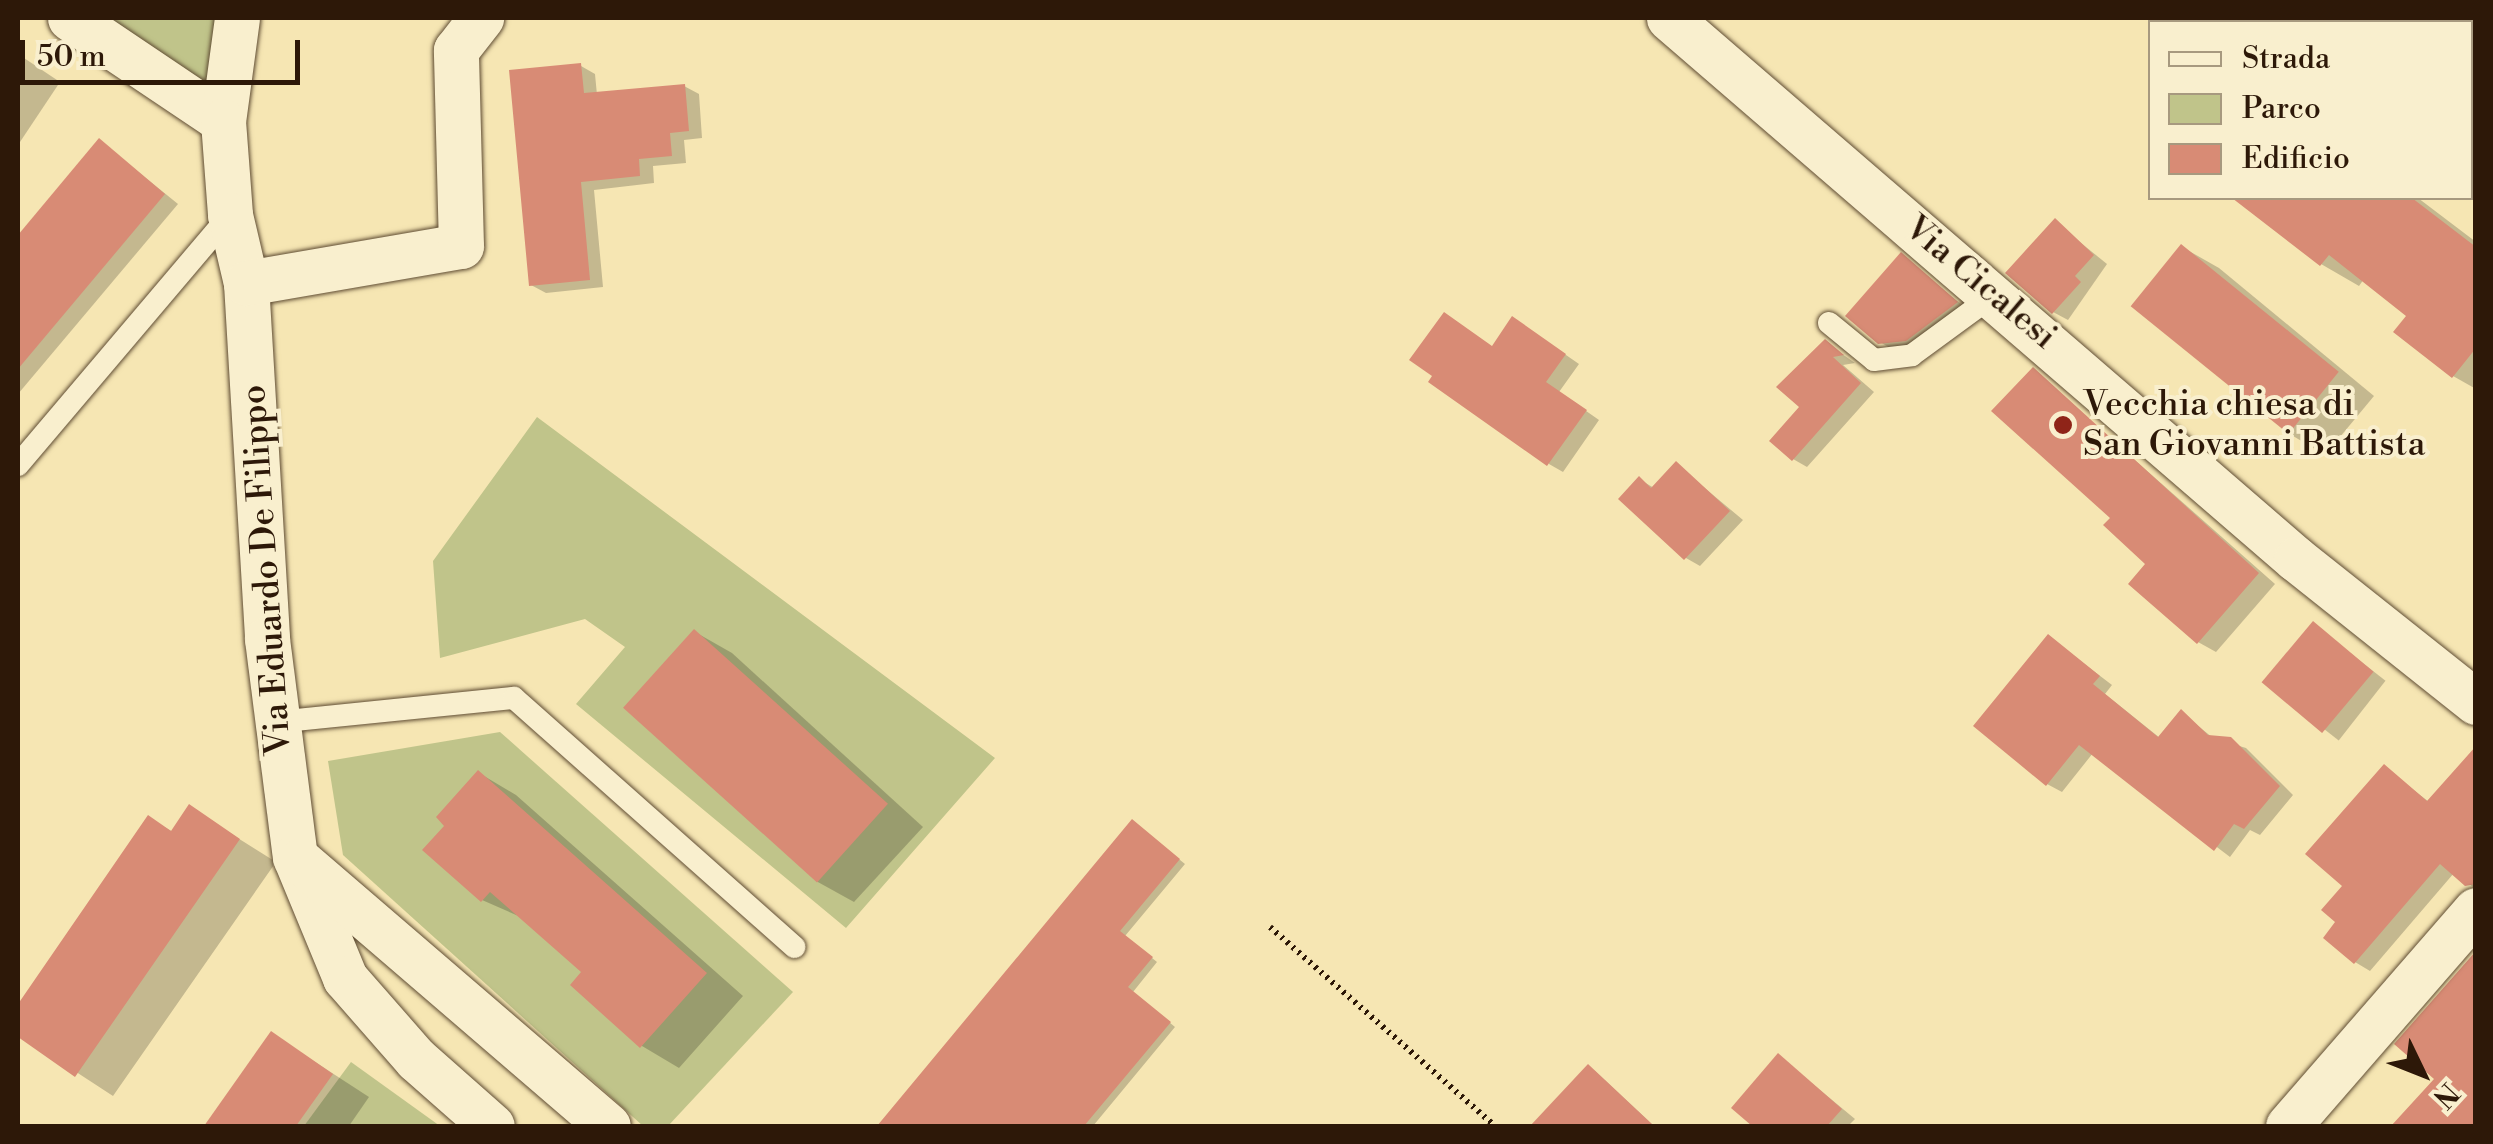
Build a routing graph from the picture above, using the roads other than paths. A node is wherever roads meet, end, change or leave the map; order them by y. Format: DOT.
graph roads {
  1 [pos="70,18"];
  2 [pos="237,18"];
  3 [pos="482,18"];
  4 [pos="1669,18"];
  5 [pos="223,121"];
  6 [pos="230,216"];
  7 [pos="246,283"];
  8 [pos="1995,294"];
  9 [pos="1829,324"];
  10 [pos="18,465"];
  11 [pos="2476,702"];
  12 [pos="276,722"];
  13 [pos="294,856"];
  14 [pos="2476,910"];
  15 [pos="794,947"];
  16 [pos="492,1126"];
  17 [pos="608,1126"];
  18 [pos="2288,1126"];
  1 -- 5 [label="street"];
  2 -- 5 [label="street, Via Eduardo De Filippo"];
  3 -- 7 [label="street"];
  4 -- 8 [label="street, Via Cicalesi"];
  5 -- 6 [label="street, Via Eduardo De Filippo"];
  6 -- 7 [label="street, Via Eduardo De Filippo"];
  6 -- 10 [label="lane"];
  7 -- 12 [label="street, Via Eduardo De Filippo"];
  8 -- 9 [label="lane"];
  8 -- 11 [label="street, Via Cicalesi"];
  12 -- 13 [label="street, Via Eduardo De Filippo"];
  12 -- 15 [label="lane"];
  13 -- 16 [label="street, Via Eduardo De Filippo"];
  13 -- 17 [label="street"];
  14 -- 18 [label="street"];
}
